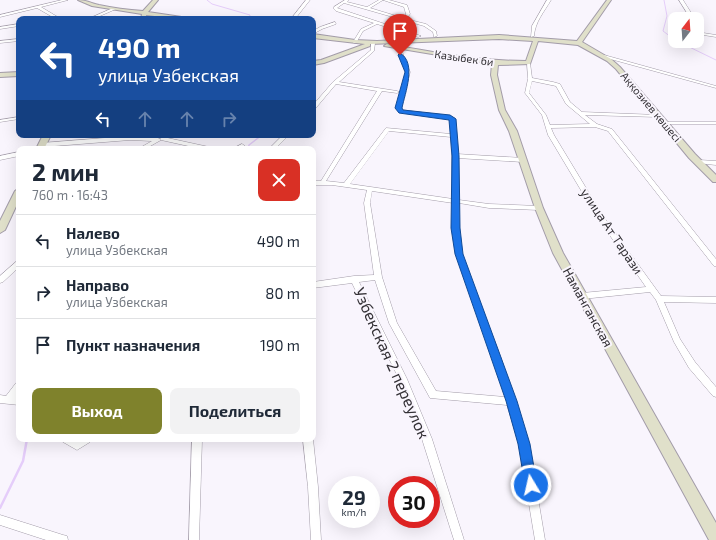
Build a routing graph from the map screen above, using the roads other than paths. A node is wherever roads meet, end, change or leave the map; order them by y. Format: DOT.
graph roads {
  1 [pos="66,0"];
  2 [pos="80,0"];
  3 [pos="156,0"];
  4 [pos="308,0"];
  5 [pos="381,0"];
  6 [pos="385,0"];
  7 [pos="548,0"];
  8 [pos="609,0"];
  9 [pos="681,0"];
  10 [pos="346,1"];
  11 [pos="38,7"];
  12 [pos="368,8"];
  13 [pos="114,9"];
  14 [pos="689,12"];
  15 [pos="144,13"];
  16 [pos="0,16"];
  17 [pos="53,16"];
  18 [pos="97,16"];
  19 [pos="167,16"];
  20 [pos="295,16"];
  21 [pos="404,19"];
  22 [pos="335,23"];
  23 [pos="376,23"];
  24 [pos="16,25"];
  25 [pos="0,28"];
  26 [pos="316,32"];
  27 [pos="704,34"];
  28 [pos="316,36"];
  29 [pos="419,36"];
  30 [pos="435,36"];
  31 [pos="476,36"];
  32 [pos="716,36"];
  33 [pos="534,37"];
  34 [pos="16,40"];
  35 [pos="0,42"];
  36 [pos="355,42"];
  37 [pos="579,42"];
  38 [pos="373,43"];
  39 [pos="398,46"];
  40 [pos="604,56"];
  41 [pos="316,63"];
  42 [pos="495,63"];
  43 [pos="528,63"];
  44 [pos="16,74"];
  45 [pos="0,75"];
  46 [pos="530,79"];
  47 [pos="335,83"];
  48 [pos="716,87"];
  49 [pos="380,90"];
  50 [pos="397,92"];
  51 [pos="316,105"];
  52 [pos="580,114"];
  53 [pos="658,116"];
  54 [pos="16,119"];
  55 [pos="0,122"];
  56 [pos="664,123"];
  57 [pos="716,123"];
  58 [pos="595,125"];
  59 [pos="548,127"];
  60 [pos="454,136"];
  61 [pos="130,138"];
  62 [pos="130,138"];
  63 [pos="283,138"];
  64 [pos="160,139"];
  65 [pos="51,146"];
  66 [pos="147,146"];
  67 [pos="194,146"];
  68 [pos="275,146"];
  69 [pos="16,155"];
  70 [pos="455,156"];
  71 [pos="0,158"];
  72 [pos="523,160"];
  73 [pos="699,162"];
  74 [pos="716,163"];
  75 [pos="716,180"];
  76 [pos="323,182"];
  77 [pos="316,183"];
  78 [pos="346,185"];
  79 [pos="370,188"];
  80 [pos="16,197"];
  81 [pos="456,202"];
  82 [pos="539,208"];
  83 [pos="1,226"];
  84 [pos="716,264"];
  85 [pos="16,266"];
  86 [pos="378,277"];
  87 [pos="354,279"];
  88 [pos="0,280"];
  89 [pos="316,285"];
  90 [pos="652,289"];
  91 [pos="582,296"];
  92 [pos="658,299"];
  93 [pos="716,300"];
  94 [pos="16,389"];
  95 [pos="716,393"];
  96 [pos="4,399"];
  97 [pos="16,401"];
  98 [pos="511,401"];
  99 [pos="72,442"];
  100 [pos="82,442"];
  101 [pos="197,442"];
  102 [pos="308,442"];
  103 [pos="0,520"];
  104 [pos="716,538"];
  105 [pos="63,540"];
  106 [pos="194,540"];
  107 [pos="316,540"];
  108 [pos="458,540"];
  109 [pos="540,540"];
  1 -- 11 [label="street"];
  2 -- 13 [label="street"];
  3 -- 15 [label="street"];
  4 -- 20 [label="street"];
  5 -- 12 [label="street"];
  6 -- 21 [label="street"];
  7 -- 33 [label="street"];
  8 -- 37 [label="street"];
  9 -- 14 [label="street"];
  10 -- 12 [label="street"];
  10 -- 23 [label="street"];
  11 -- 16 [label="street"];
  11 -- 17 [label="street"];
  12 -- 21 [label="street"];
  13 -- 15 [label="street"];
  13 -- 18 [label="street"];
  15 -- 19 [label="street"];
  21 -- 30 [label="street"];
  22 -- 26 [label="street"];
  23 -- 29 [label="street"];
  23 -- 36 [label="street"];
  24 -- 25 [label="street"];
  27 -- 32 [label="street"];
  28 -- 36 [label="street"];
  29 -- 30 [label="street"];
  29 -- 38 [label="street"];
  30 -- 31 [label="street"];
  31 -- 33 [label="street"];
  31 -- 39 [label="street"];
  33 -- 37 [label="street"];
  33 -- 43 [label="street"];
  34 -- 35 [label="street"];
  36 -- 38 [label="street"];
  37 -- 40 [label="street, Аққозиев көшесі"];
  38 -- 39 [label="street, Казыбек би"];
  38 -- 41 [label="street"];
  38 -- 47 [label="street"];
  39 -- 42 [label="street, Казыбек би"];
  39 -- 60 [label="street"];
  40 -- 48 [label="street"];
  40 -- 53 [label="street, Аққозиев көшесі"];
  42 -- 43 [label="street, Казыбек би"];
  42 -- 72 [label="street, Наманганская"];
  43 -- 46 [label="street, улица Ат Тарази"];
  44 -- 45 [label="street"];
  46 -- 52 [label="street"];
  46 -- 59 [label="street, улица Ат Тарази"];
  47 -- 49 [label="street"];
  47 -- 51 [label="street"];
  49 -- 50 [label="street"];
  49 -- 76 [label="street"];
  52 -- 53 [label="street"];
  52 -- 58 [label="street"];
  53 -- 56 [label="street, Аққозиев көшесі"];
  54 -- 55 [label="street"];
  56 -- 57 [label="street"];
  56 -- 73 [label="street, Аққозиев көшесі"];
  58 -- 59 [label="street"];
  58 -- 84 [label="street"];
  59 -- 90 [label="street, улица Ат Тарази"];
  60 -- 70 [label="street"];
  60 -- 78 [label="street"];
  61 -- 64 [label="street"];
  62 -- 65 [label="street"];
  63 -- 68 [label="street"];
  64 -- 66 [label="street"];
  64 -- 67 [label="street"];
  69 -- 71 [label="street"];
  70 -- 72 [label="street"];
  70 -- 81 [label="street"];
  72 -- 82 [label="street, Наманганская"];
  73 -- 74 [label="street"];
  73 -- 75 [label="street, Аққозиев көшесі"];
  76 -- 77 [label="street"];
  76 -- 78 [label="street"];
  78 -- 79 [label="street"];
  79 -- 81 [label="street"];
  79 -- 86 [label="street, Узбекская 2 переулок"];
  80 -- 83 [label="street"];
  81 -- 82 [label="street"];
  81 -- 98 [label="street"];
  82 -- 91 [label="street, Наманганская"];
  85 -- 88 [label="street"];
  86 -- 87 [label="street, Узбекская 2 переулок"];
  86 -- 98 [label="street, Узбекская 2 переулок"];
  87 -- 89 [label="street, Узбекская 2 переулок"];
  87 -- 108 [label="street, Узбекская 2 переулок"];
  90 -- 91 [label="street"];
  90 -- 92 [label="street, улица Ат Тарази"];
  91 -- 104 [label="street, Наманганская"];
  92 -- 93 [label="street"];
  92 -- 95 [label="street, улица Ат Тарази"];
  94 -- 96 [label="street"];
  96 -- 97 [label="street"];
  98 -- 109 [label="street"];
  99 -- 100 [label="street"];
  101 -- 106 [label="street"];
  102 -- 107 [label="street"];
  103 -- 105 [label="street"];
}
